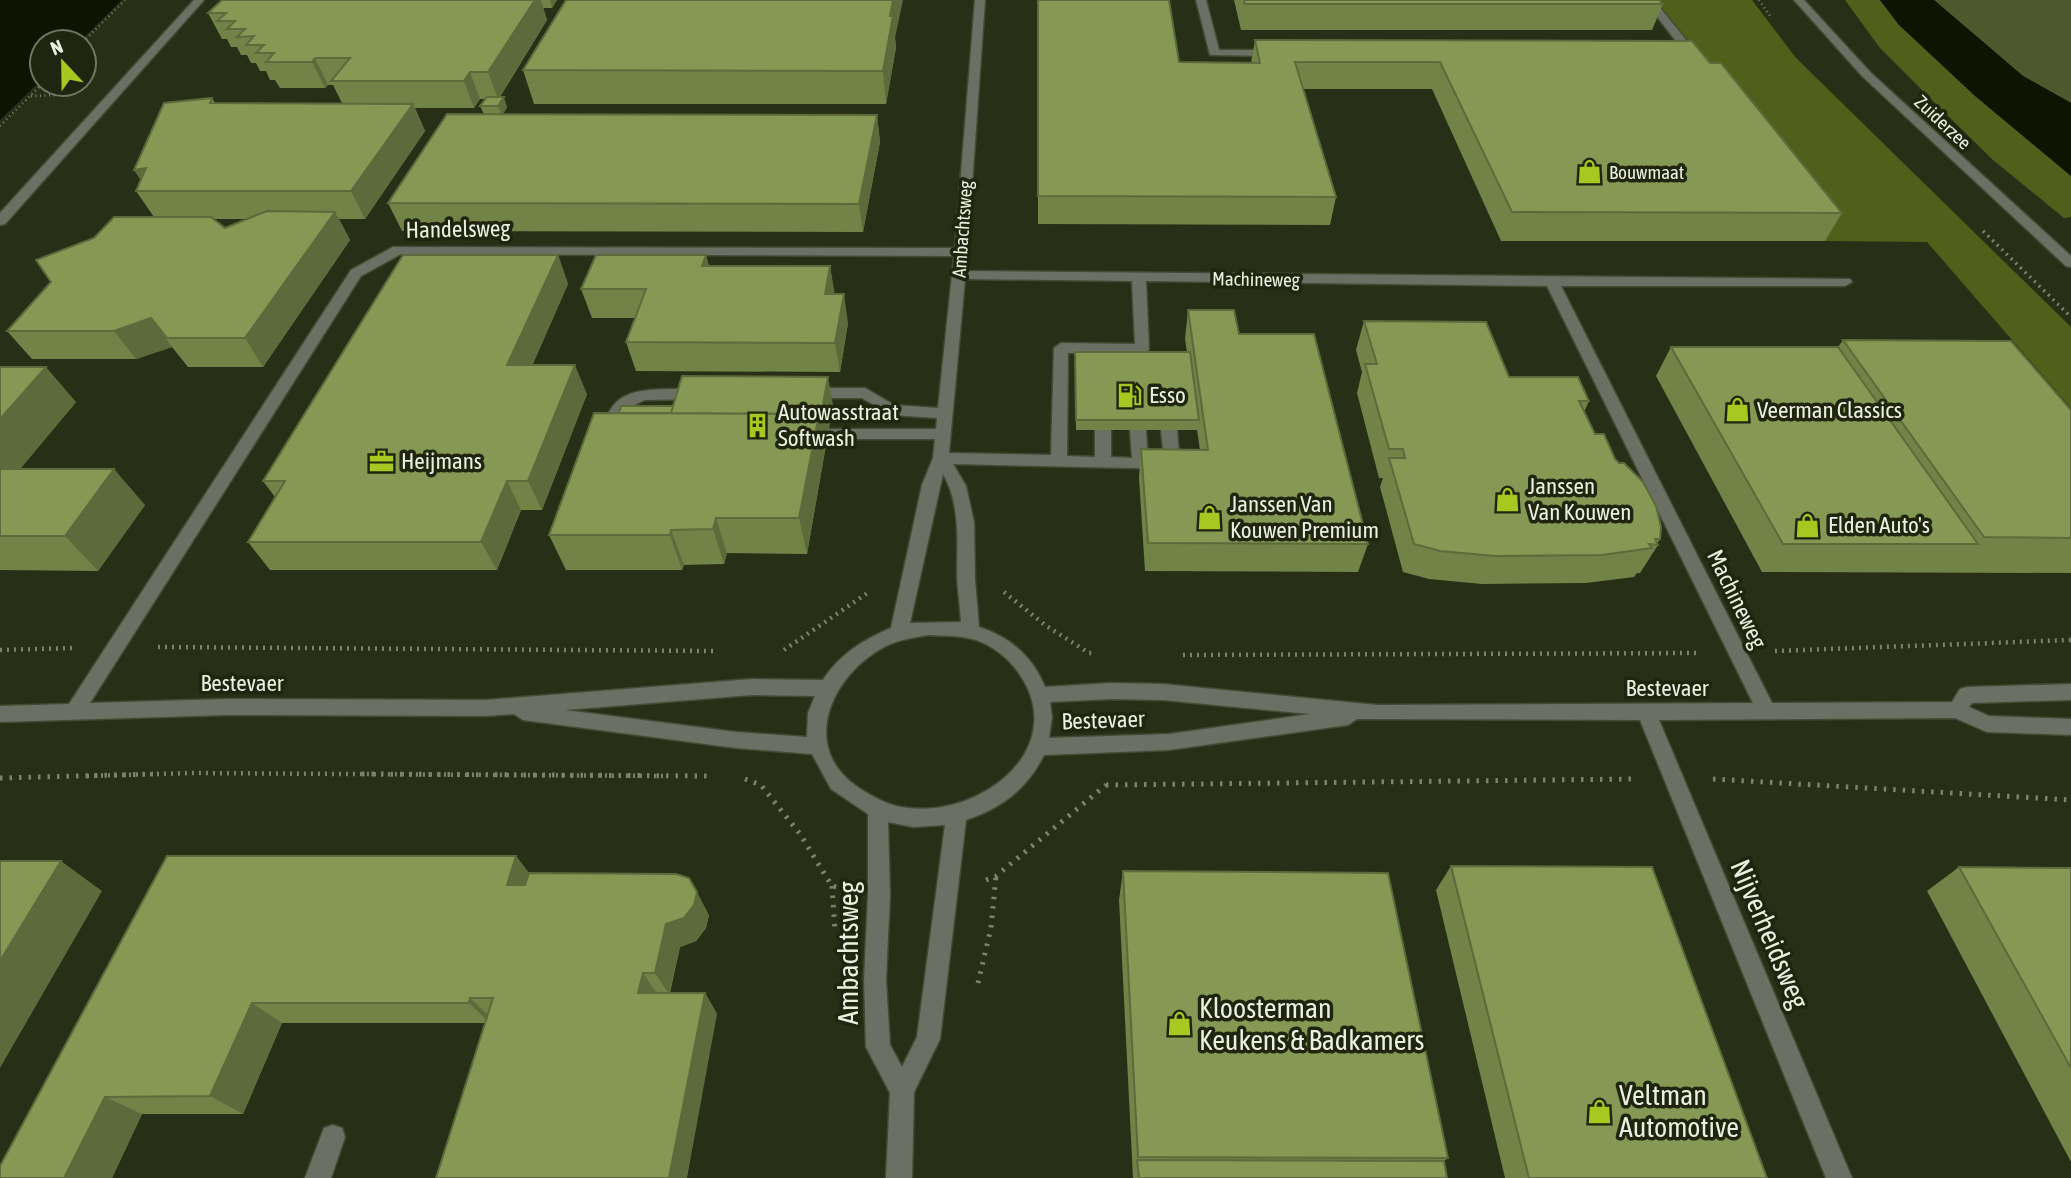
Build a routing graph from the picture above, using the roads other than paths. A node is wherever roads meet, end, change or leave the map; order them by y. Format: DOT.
graph roads {
  1 [pos="199,0"];
  2 [pos="980,0"];
  3 [pos="1201,0"];
  4 [pos="1649,0"];
  5 [pos="1799,0"];
  6 [pos="1282,53"];
  7 [pos="1678,53"];
  8 [pos="0,221"];
  9 [pos="961,252"];
  10 [pos="2071,263"];
  11 [pos="959,275"];
  12 [pos="1139,277"];
  13 [pos="1552,282"];
  14 [pos="1845,282"];
  15 [pos="795,393"];
  16 [pos="716,394"];
  17 [pos="946,414"];
  18 [pos="1102,430"];
  19 [pos="1138,430"];
  20 [pos="1169,430"];
  21 [pos="619,433"];
  22 [pos="828,434"];
  23 [pos="944,434"];
  24 [pos="942,458"];
  25 [pos="1059,461"];
  26 [pos="1103,463"];
  27 [pos="1140,464"];
  28 [pos="899,632"];
  29 [pos="971,632"];
  30 [pos="826,688"];
  31 [pos="2071,692"];
  32 [pos="1042,695"];
  33 [pos="485,708"];
  34 [pos="75,710"];
  35 [pos="1957,710"];
  36 [pos="1767,712"];
  37 [pos="1377,713"];
  38 [pos="1647,713"];
  39 [pos="0,714"];
  40 [pos="2071,727"];
  41 [pos="818,746"];
  42 [pos="1039,747"];
  43 [pos="878,810"];
  44 [pos="957,814"];
  45 [pos="902,1091"];
  46 [pos="333,1137"];
  47 [pos="318,1178"];
  48 [pos="899,1178"];
  49 [pos="1839,1178"];
  1 -- 8 [label="street"];
  2 -- 9 [label="street, Ambachtsweg"];
  3 -- 6 [label="street"];
  4 -- 7 [label="street"];
  5 -- 10 [label="street, Zuiderzee"];
  9 -- 11 [label="street, Ambachtsweg"];
  9 -- 34 [label="street, Handelsweg"];
  11 -- 12 [label="street, Machineweg"];
  11 -- 17 [label="street, Ambachtsweg"];
  12 -- 13 [label="street, Machineweg"];
  12 -- 25 [label="street"];
  13 -- 14 [label="street, Machineweg"];
  13 -- 36 [label="street, Machineweg"];
  15 -- 17 [label="street"];
  16 -- 21 [label="street"];
  17 -- 23 [label="street, Ambachtsweg"];
  18 -- 26 [label="street"];
  19 -- 27 [label="street"];
  20 -- 27 [label="street"];
  22 -- 23 [label="street"];
  23 -- 24 [label="street, Ambachtsweg"];
  24 -- 25 [label="street"];
  24 -- 28 [label="street, Ambachtsweg"];
  24 -- 29 [label="street"];
  25 -- 26 [label="street"];
  26 -- 27 [label="street"];
  28 -- 29 [label="street"];
  28 -- 30 [label="street"];
  29 -- 32 [label="street"];
  30 -- 33 [label="street, Bestevaer"];
  30 -- 41 [label="street"];
  31 -- 35 [label="street, Bestevaer"];
  32 -- 37 [label="street, Bestevaer"];
  32 -- 42 [label="street"];
  33 -- 34 [label="street, Bestevaer"];
  33 -- 41 [label="street, Bestevaer"];
  34 -- 39 [label="street, Bestevaer"];
  35 -- 36 [label="street, Bestevaer"];
  35 -- 40 [label="street, Bestevaer"];
  36 -- 38 [label="street, Bestevaer"];
  37 -- 38 [label="street, Bestevaer"];
  37 -- 42 [label="street, Bestevaer"];
  38 -- 49 [label="street, Nijverheidsweg"];
  41 -- 43 [label="street"];
  42 -- 44 [label="street"];
  43 -- 44 [label="street"];
  43 -- 45 [label="street, Ambachtsweg"];
  44 -- 45 [label="street"];
  45 -- 48 [label="street"];
  46 -- 47 [label="street"];
}
